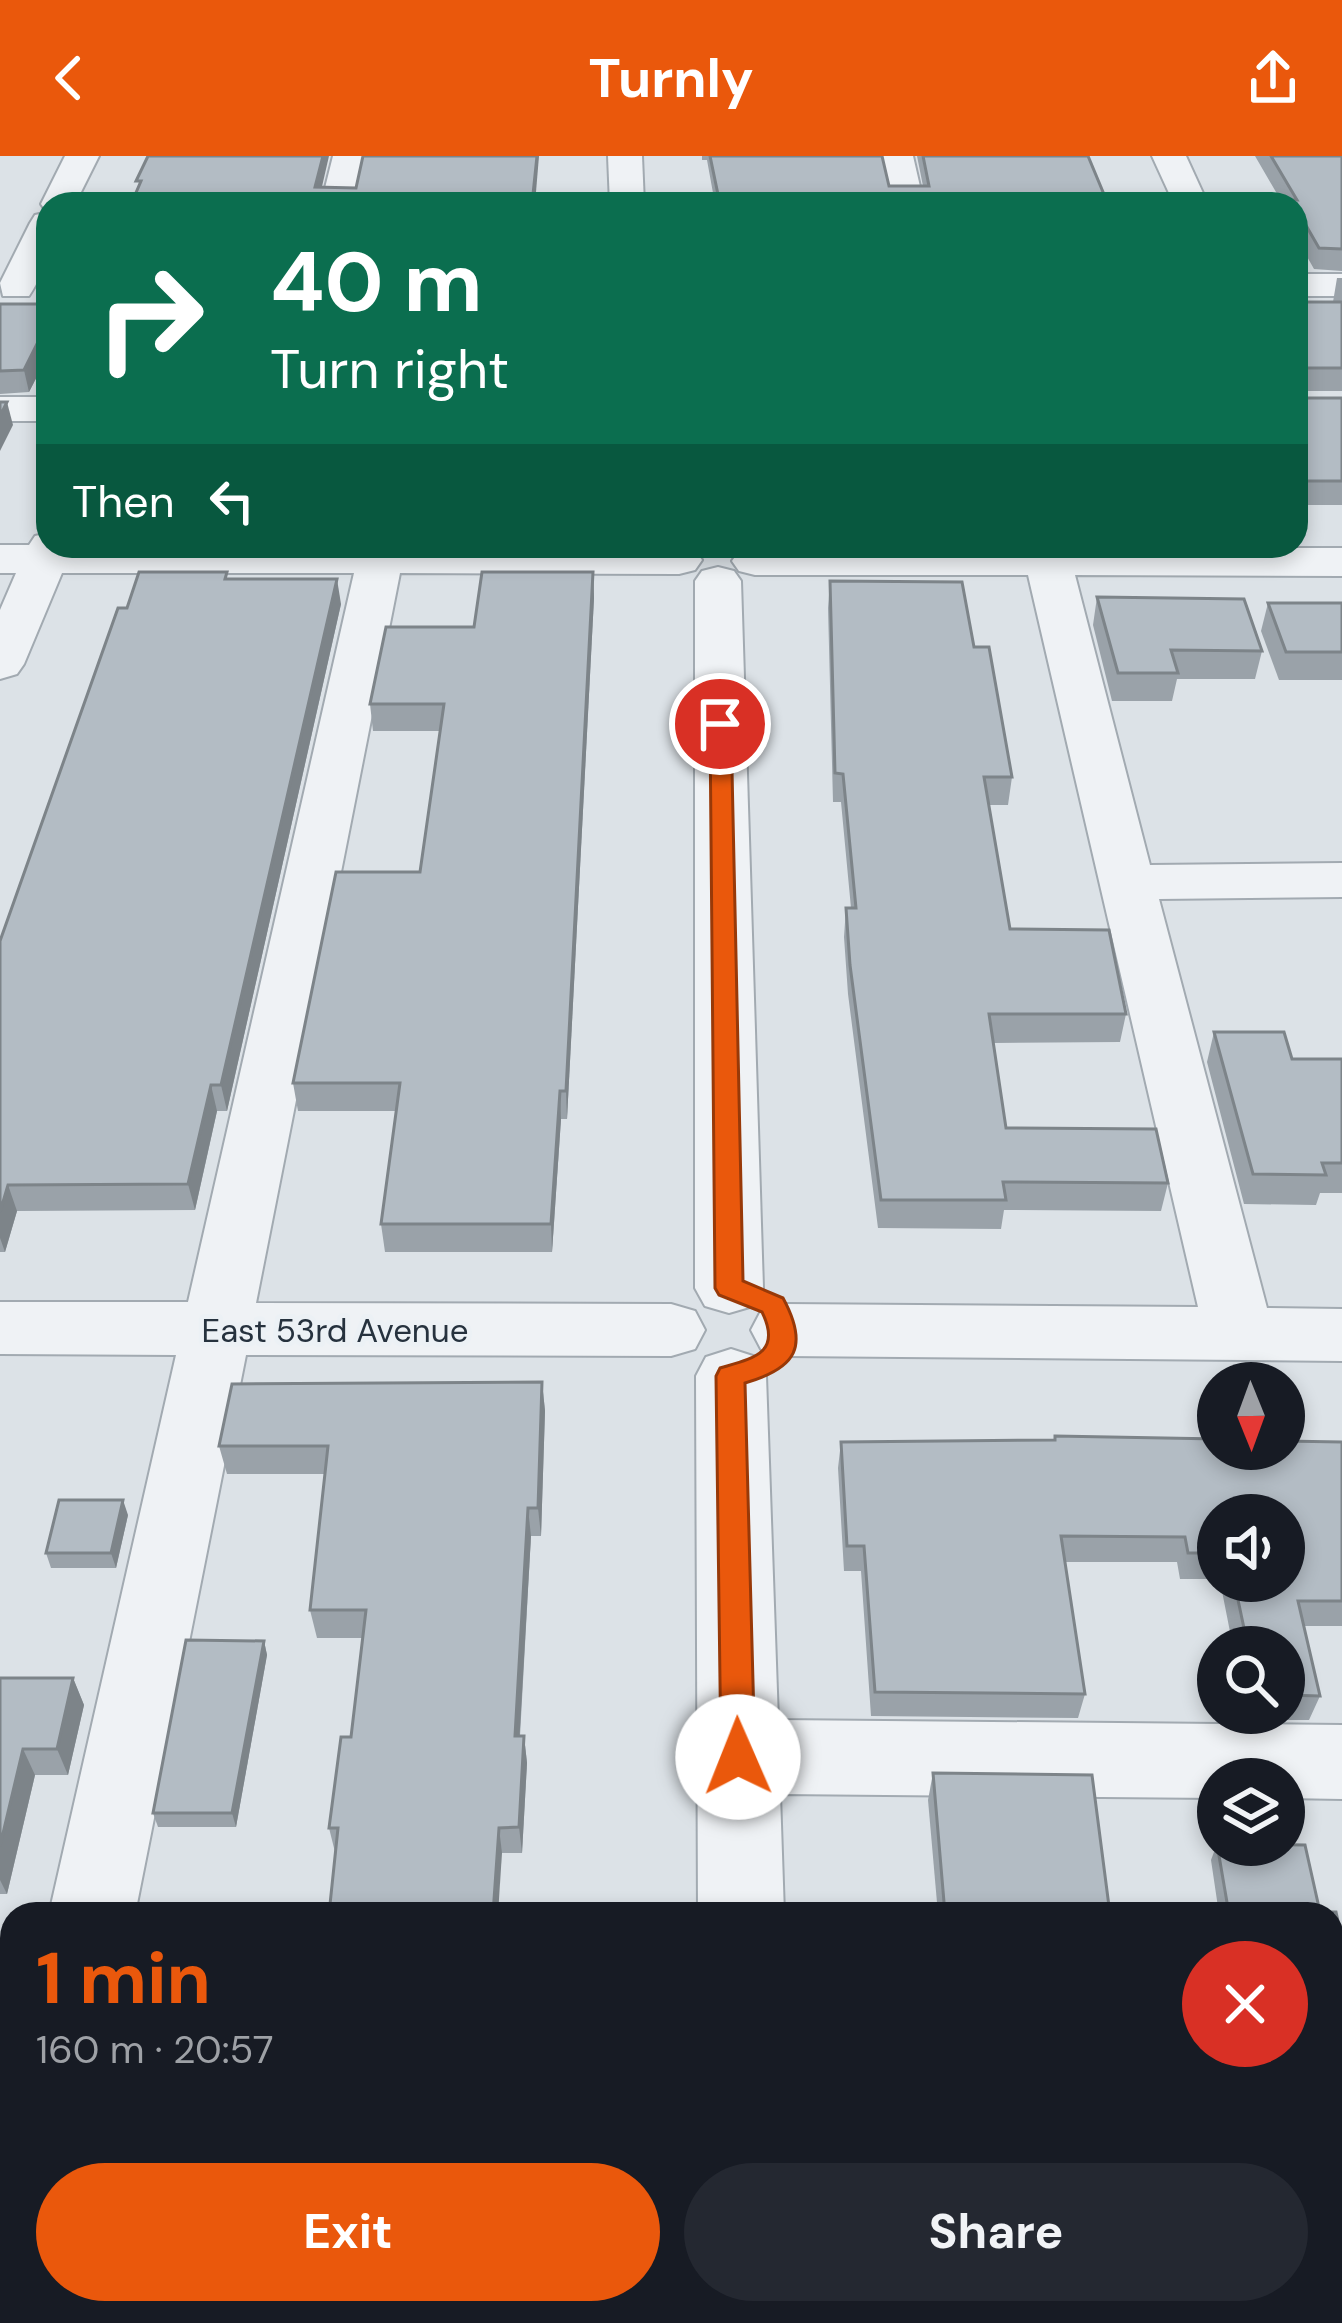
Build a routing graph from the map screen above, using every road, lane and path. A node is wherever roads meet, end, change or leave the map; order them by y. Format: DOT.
graph roads {
  1 [pos="82,156"];
  2 [pos="350,156"];
  3 [pos="625,156"];
  4 [pos="896,156"];
  5 [pos="1169,156"];
  6 [pos="64,192"];
  7 [pos="341,192"];
  8 [pos="626,192"];
  9 [pos="904,192"];
  10 [pos="1186,192"];
  11 [pos="36,252"];
  12 [pos="1308,285"];
  13 [pos="1342,285"];
  14 [pos="21,288"];
  15 [pos="0,409"];
  16 [pos="36,409"];
  17 [pos="32,554"];
  18 [pos="264,558"];
  19 [pos="717,559"];
  20 [pos="380,560"];
  21 [pos="1048,561"];
  22 [pos="1342,562"];
  23 [pos="0,664"];
  24 [pos="1342,880"];
  25 [pos="1128,882"];
  26 [pos="729,1288"];
  27 [pos="0,1328"];
  28 [pos="217,1330"];
  29 [pos="671,1330"];
  30 [pos="1239,1334"];
  31 [pos="1342,1335"];
  32 [pos="758,1353"];
  33 [pos="738,1757"];
  34 [pos="1342,1762"];
  35 [pos="95,1902"];
  36 [pos="741,1902"];
  1 -- 6 [label="street"];
  2 -- 7 [label="street"];
  3 -- 8 [label="street"];
  4 -- 9 [label="street"];
  5 -- 10 [label="street"];
  11 -- 14 [label="street"];
  12 -- 13 [label="street"];
  15 -- 16 [label="street"];
  17 -- 23 [label="street"];
  18 -- 20 [label="street"];
  19 -- 20 [label="street"];
  19 -- 21 [label="street"];
  19 -- 26 [label="street"];
  20 -- 28 [label="street"];
  21 -- 22 [label="street"];
  21 -- 25 [label="street"];
  24 -- 25 [label="street"];
  25 -- 30 [label="street"];
  26 -- 29 [label="street"];
  26 -- 32 [label="street"];
  27 -- 28 [label="street, East 53rd Avenue"];
  28 -- 29 [label="street, East 53rd Avenue"];
  28 -- 35 [label="street"];
  29 -- 32 [label="street"];
  30 -- 31 [label="street"];
  30 -- 32 [label="street"];
  32 -- 33 [label="street"];
  33 -- 34 [label="street"];
  33 -- 36 [label="street"];
}
